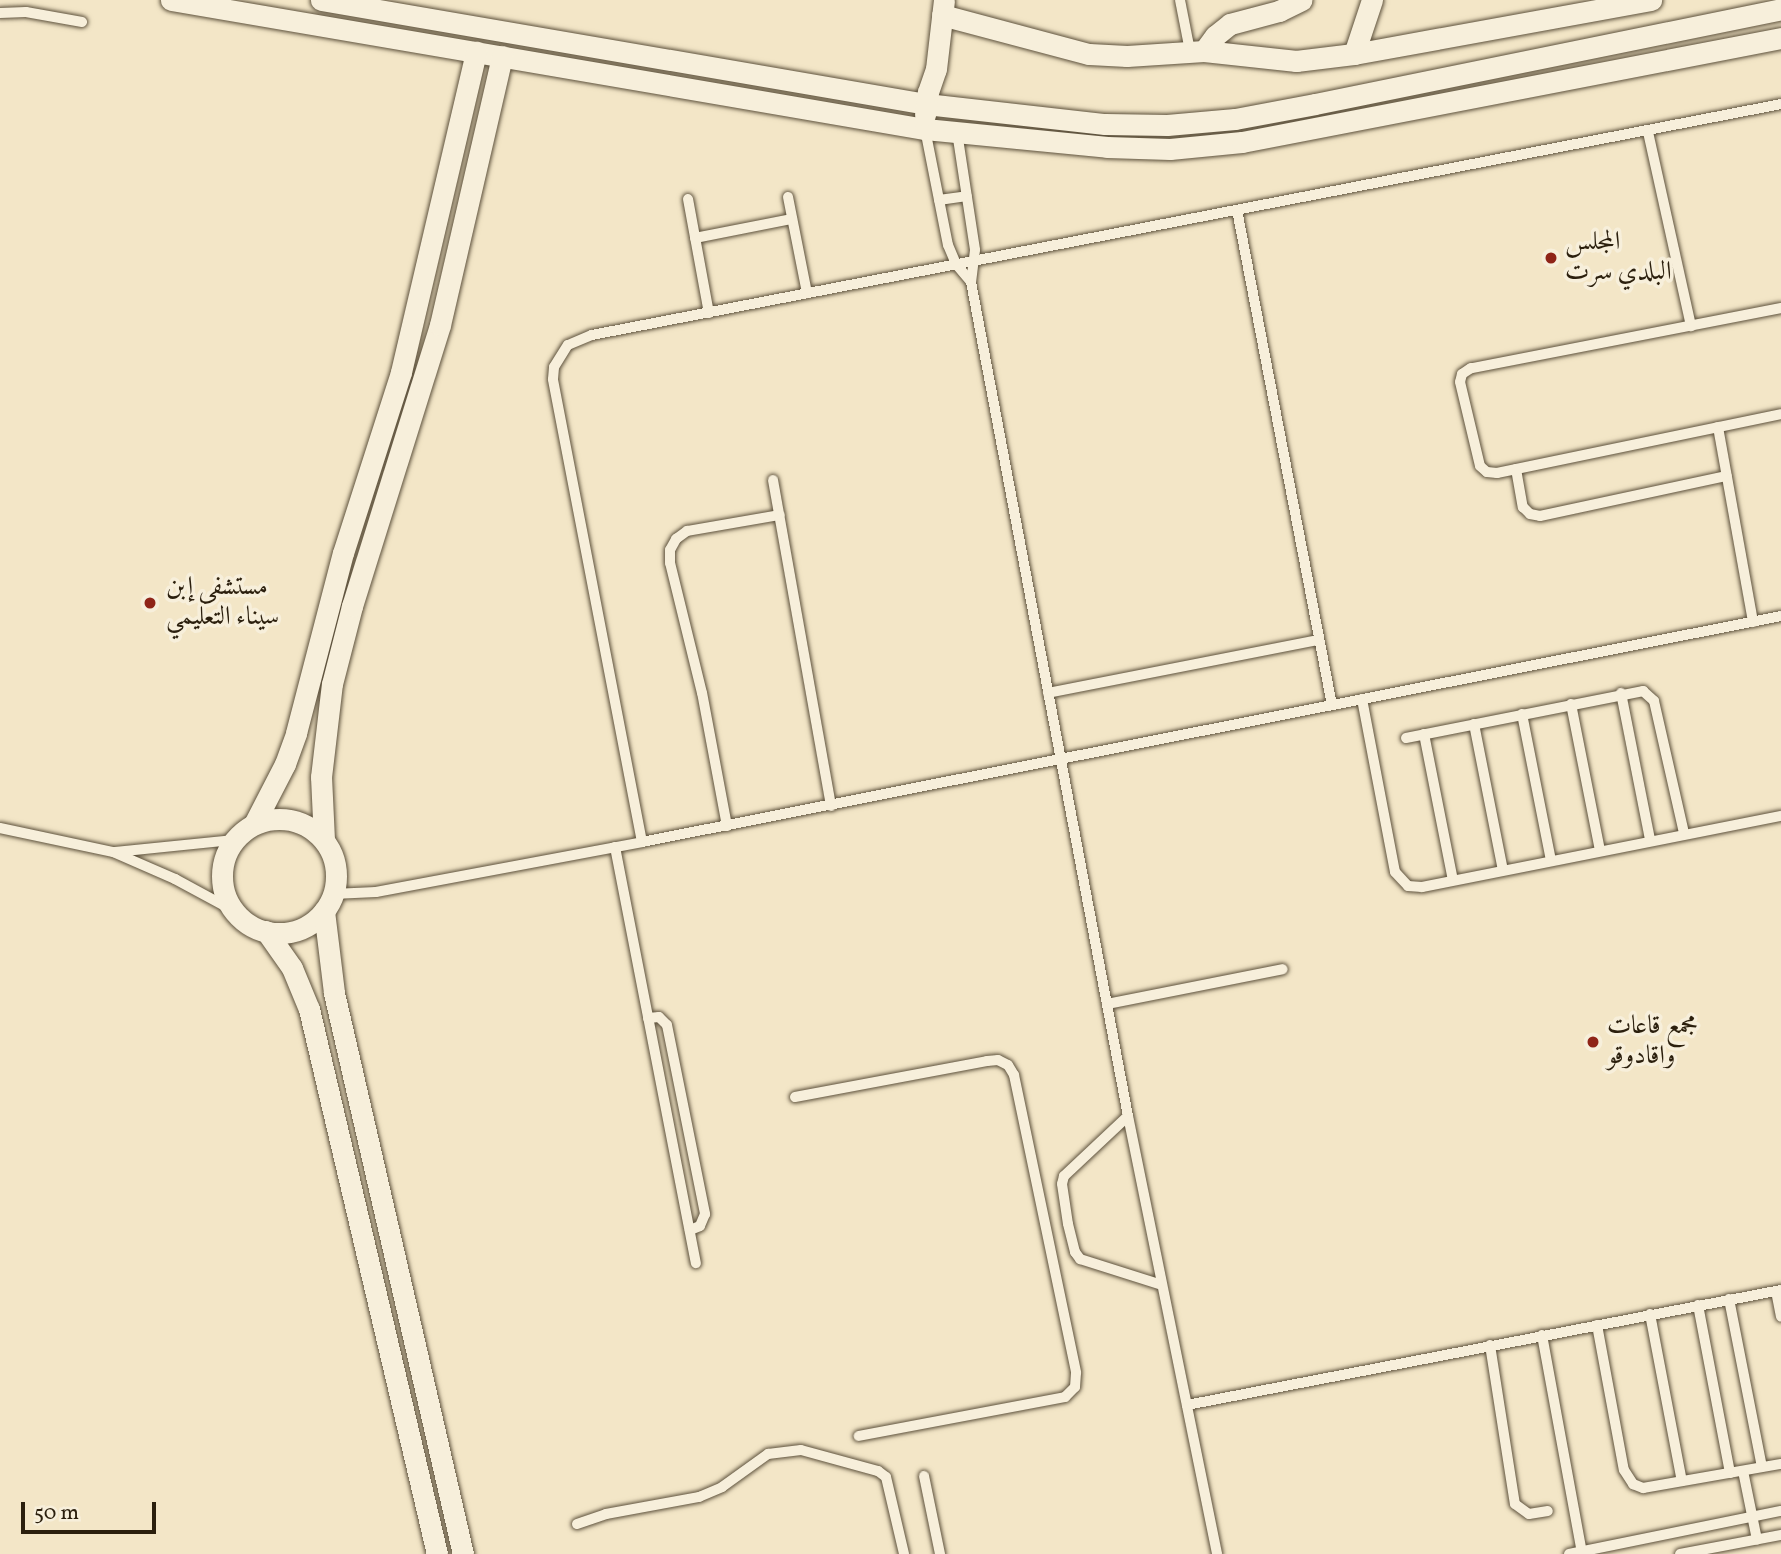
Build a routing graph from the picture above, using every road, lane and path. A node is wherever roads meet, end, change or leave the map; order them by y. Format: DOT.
graph roads {
  1 [pos="171,0"];
  2 [pos="321,0"];
  3 [pos="1180,0"];
  4 [pos="1302,0"];
  5 [pos="1372,0"];
  6 [pos="1640,2"];
  7 [pos="943,8"];
  8 [pos="1781,9"];
  9 [pos="0,13"];
  10 [pos="82,22"];
  11 [pos="1781,38"];
  12 [pos="1197,51"];
  13 [pos="476,52"];
  14 [pos="1354,54"];
  15 [pos="502,57"];
  16 [pos="936,69"];
  17 [pos="926,104"];
  18 [pos="1781,104"];
  19 [pos="953,107"];
  20 [pos="926,129"];
  21 [pos="957,132"];
  22 [pos="1648,132"];
  23 [pos="967,196"];
  24 [pos="788,197"];
  25 [pos="688,199"];
  26 [pos="939,200"];
  27 [pos="1237,210"];
  28 [pos="792,219"];
  29 [pos="695,238"];
  30 [pos="975,260"];
  31 [pos="956,264"];
  32 [pos="971,282"];
  33 [pos="807,293"];
  34 [pos="1781,308"];
  35 [pos="709,313"];
  36 [pos="1691,326"];
  37 [pos="1781,414"];
  38 [pos="1718,427"];
  39 [pos="1516,469"];
  40 [pos="1727,476"];
  41 [pos="773,480"];
  42 [pos="780,515"];
  43 [pos="1781,616"];
  44 [pos="1753,622"];
  45 [pos="1319,640"];
  46 [pos="1048,692"];
  47 [pos="1621,693"];
  48 [pos="1362,699"];
  49 [pos="1571,704"];
  50 [pos="1332,705"];
  51 [pos="1522,714"];
  52 [pos="1474,724"];
  53 [pos="1424,734"];
  54 [pos="1406,738"];
  55 [pos="1061,761"];
  56 [pos="831,806"];
  57 [pos="1781,816"];
  58 [pos="254,824"];
  59 [pos="727,826"];
  60 [pos="0,828"];
  61 [pos="1684,833"];
  62 [pos="234,840"];
  63 [pos="324,840"];
  64 [pos="1650,840"];
  65 [pos="642,842"];
  66 [pos="615,847"];
  67 [pos="1600,850"];
  68 [pos="113,852"];
  69 [pos="1551,860"];
  70 [pos="1503,870"];
  71 [pos="1453,880"];
  72 [pos="329,902"];
  73 [pos="234,911"];
  74 [pos="267,931"];
  75 [pos="1283,969"];
  76 [pos="1107,1004"];
  77 [pos="649,1018"];
  78 [pos="795,1097"];
  79 [pos="1128,1116"];
  80 [pos="1068,1224"];
  81 [pos="1046,1228"];
  82 [pos="690,1230"];
  83 [pos="696,1263"];
  84 [pos="1162,1285"];
  85 [pos="1778,1290"];
  86 [pos="1729,1299"];
  87 [pos="1698,1306"];
  88 [pos="1650,1314"];
  89 [pos="1781,1317"];
  90 [pos="1597,1325"];
  91 [pos="1542,1335"];
  92 [pos="1490,1345"];
  93 [pos="1187,1405"];
  94 [pos="859,1436"];
  95 [pos="1781,1464"];
  96 [pos="1762,1467"];
  97 [pos="1743,1471"];
  98 [pos="1730,1473"];
  99 [pos="924,1476"];
  100 [pos="1682,1481"];
  101 [pos="1548,1511"];
  102 [pos="1781,1511"];
  103 [pos="1753,1517"];
  104 [pos="577,1524"];
  105 [pos="1781,1535"];
  106 [pos="1757,1540"];
  107 [pos="1582,1553"];
  108 [pos="438,1554"];
  109 [pos="463,1554"];
  110 [pos="904,1554"];
  111 [pos="940,1554"];
  112 [pos="1217,1554"];
  113 [pos="1569,1554"];
  114 [pos="1680,1554"];
  1 -- 13 [label="street"];
  2 -- 17 [label="street"];
  3 -- 12 [label="lane"];
  4 -- 12 [label="street"];
  5 -- 14 [label="street"];
  6 -- 14 [label="street"];
  7 -- 12 [label="street"];
  7 -- 16 [label="street"];
  8 -- 19 [label="street"];
  9 -- 10 [label="lane"];
  11 -- 21 [label="street"];
  12 -- 14 [label="street"];
  13 -- 15 [label="street"];
  13 -- 58 [label="street"];
  15 -- 20 [label="street"];
  15 -- 63 [label="street"];
  16 -- 17 [label="street"];
  16 -- 19 [label="street"];
  17 -- 19 [label="street"];
  17 -- 20 [label="street"];
  18 -- 22 [label="lane"];
  19 -- 21 [label="street"];
  20 -- 21 [label="street"];
  20 -- 26 [label="lane"];
  21 -- 23 [label="lane"];
  22 -- 27 [label="lane"];
  22 -- 36 [label="lane"];
  23 -- 26 [label="lane"];
  23 -- 30 [label="lane"];
  24 -- 28 [label="lane"];
  25 -- 29 [label="lane"];
  26 -- 31 [label="lane"];
  27 -- 30 [label="lane"];
  27 -- 45 [label="lane"];
  28 -- 29 [label="lane"];
  28 -- 33 [label="lane"];
  29 -- 35 [label="lane"];
  30 -- 31 [label="lane"];
  30 -- 32 [label="lane"];
  31 -- 32 [label="lane"];
  31 -- 33 [label="lane"];
  32 -- 46 [label="lane"];
  33 -- 35 [label="lane"];
  34 -- 36 [label="lane"];
  35 -- 65 [label="lane"];
  36 -- 39 [label="lane"];
  37 -- 38 [label="lane"];
  38 -- 39 [label="lane"];
  38 -- 40 [label="lane"];
  39 -- 40 [label="lane"];
  40 -- 44 [label="lane"];
  41 -- 42 [label="lane"];
  42 -- 56 [label="lane"];
  42 -- 59 [label="lane"];
  43 -- 44 [label="lane"];
  44 -- 48 [label="lane"];
  45 -- 46 [label="lane"];
  45 -- 50 [label="lane"];
  46 -- 55 [label="lane"];
  47 -- 49 [label="lane"];
  47 -- 61 [label="lane"];
  47 -- 64 [label="lane"];
  48 -- 50 [label="lane"];
  48 -- 71 [label="lane"];
  49 -- 51 [label="lane"];
  49 -- 67 [label="lane"];
  50 -- 55 [label="lane"];
  51 -- 52 [label="lane"];
  51 -- 69 [label="lane"];
  52 -- 53 [label="lane"];
  52 -- 70 [label="lane"];
  53 -- 54 [label="lane"];
  53 -- 71 [label="lane"];
  55 -- 56 [label="lane"];
  55 -- 76 [label="lane"];
  56 -- 59 [label="lane"];
  57 -- 61 [label="lane"];
  58 -- 62 [label="street"];
  58 -- 63 [label="street"];
  59 -- 65 [label="lane"];
  60 -- 68 [label="lane"];
  61 -- 64 [label="lane"];
  62 -- 68 [label="lane"];
  62 -- 73 [label="street"];
  63 -- 72 [label="street"];
  64 -- 67 [label="lane"];
  65 -- 66 [label="lane"];
  66 -- 72 [label="lane"];
  66 -- 77 [label="lane"];
  67 -- 69 [label="lane"];
  68 -- 73 [label="lane"];
  69 -- 70 [label="lane"];
  70 -- 71 [label="lane"];
  72 -- 74 [label="street"];
  72 -- 109 [label="street"];
  73 -- 74 [label="street"];
  74 -- 108 [label="street"];
  75 -- 76 [label="lane"];
  76 -- 79 [label="lane"];
  77 -- 82 [label="lane"];
  77 -- 82 [label="lane"];
  78 -- 81 [label="lane"];
  79 -- 80 [label="lane"];
  79 -- 84 [label="lane"];
  80 -- 81 [label="lane"];
  80 -- 84 [label="lane"];
  81 -- 94 [label="lane"];
  82 -- 83 [label="lane"];
  84 -- 93 [label="lane"];
  85 -- 86 [label="lane"];
  85 -- 89 [label="lane"];
  86 -- 87 [label="lane"];
  86 -- 96 [label="lane"];
  87 -- 88 [label="lane"];
  87 -- 98 [label="lane"];
  88 -- 90 [label="lane"];
  88 -- 100 [label="lane"];
  90 -- 91 [label="lane"];
  90 -- 100 [label="lane"];
  91 -- 92 [label="lane"];
  91 -- 107 [label="lane"];
  92 -- 93 [label="lane"];
  92 -- 101 [label="lane"];
  93 -- 112 [label="lane"];
  95 -- 96 [label="lane"];
  96 -- 97 [label="lane"];
  97 -- 98 [label="lane"];
  97 -- 103 [label="lane"];
  98 -- 100 [label="lane"];
  99 -- 111 [label="lane"];
  102 -- 103 [label="lane"];
  103 -- 106 [label="lane"];
  103 -- 107 [label="lane"];
  104 -- 110 [label="lane"];
  105 -- 106 [label="lane"];
  106 -- 114 [label="lane"];
  107 -- 113 [label="lane"];
}
